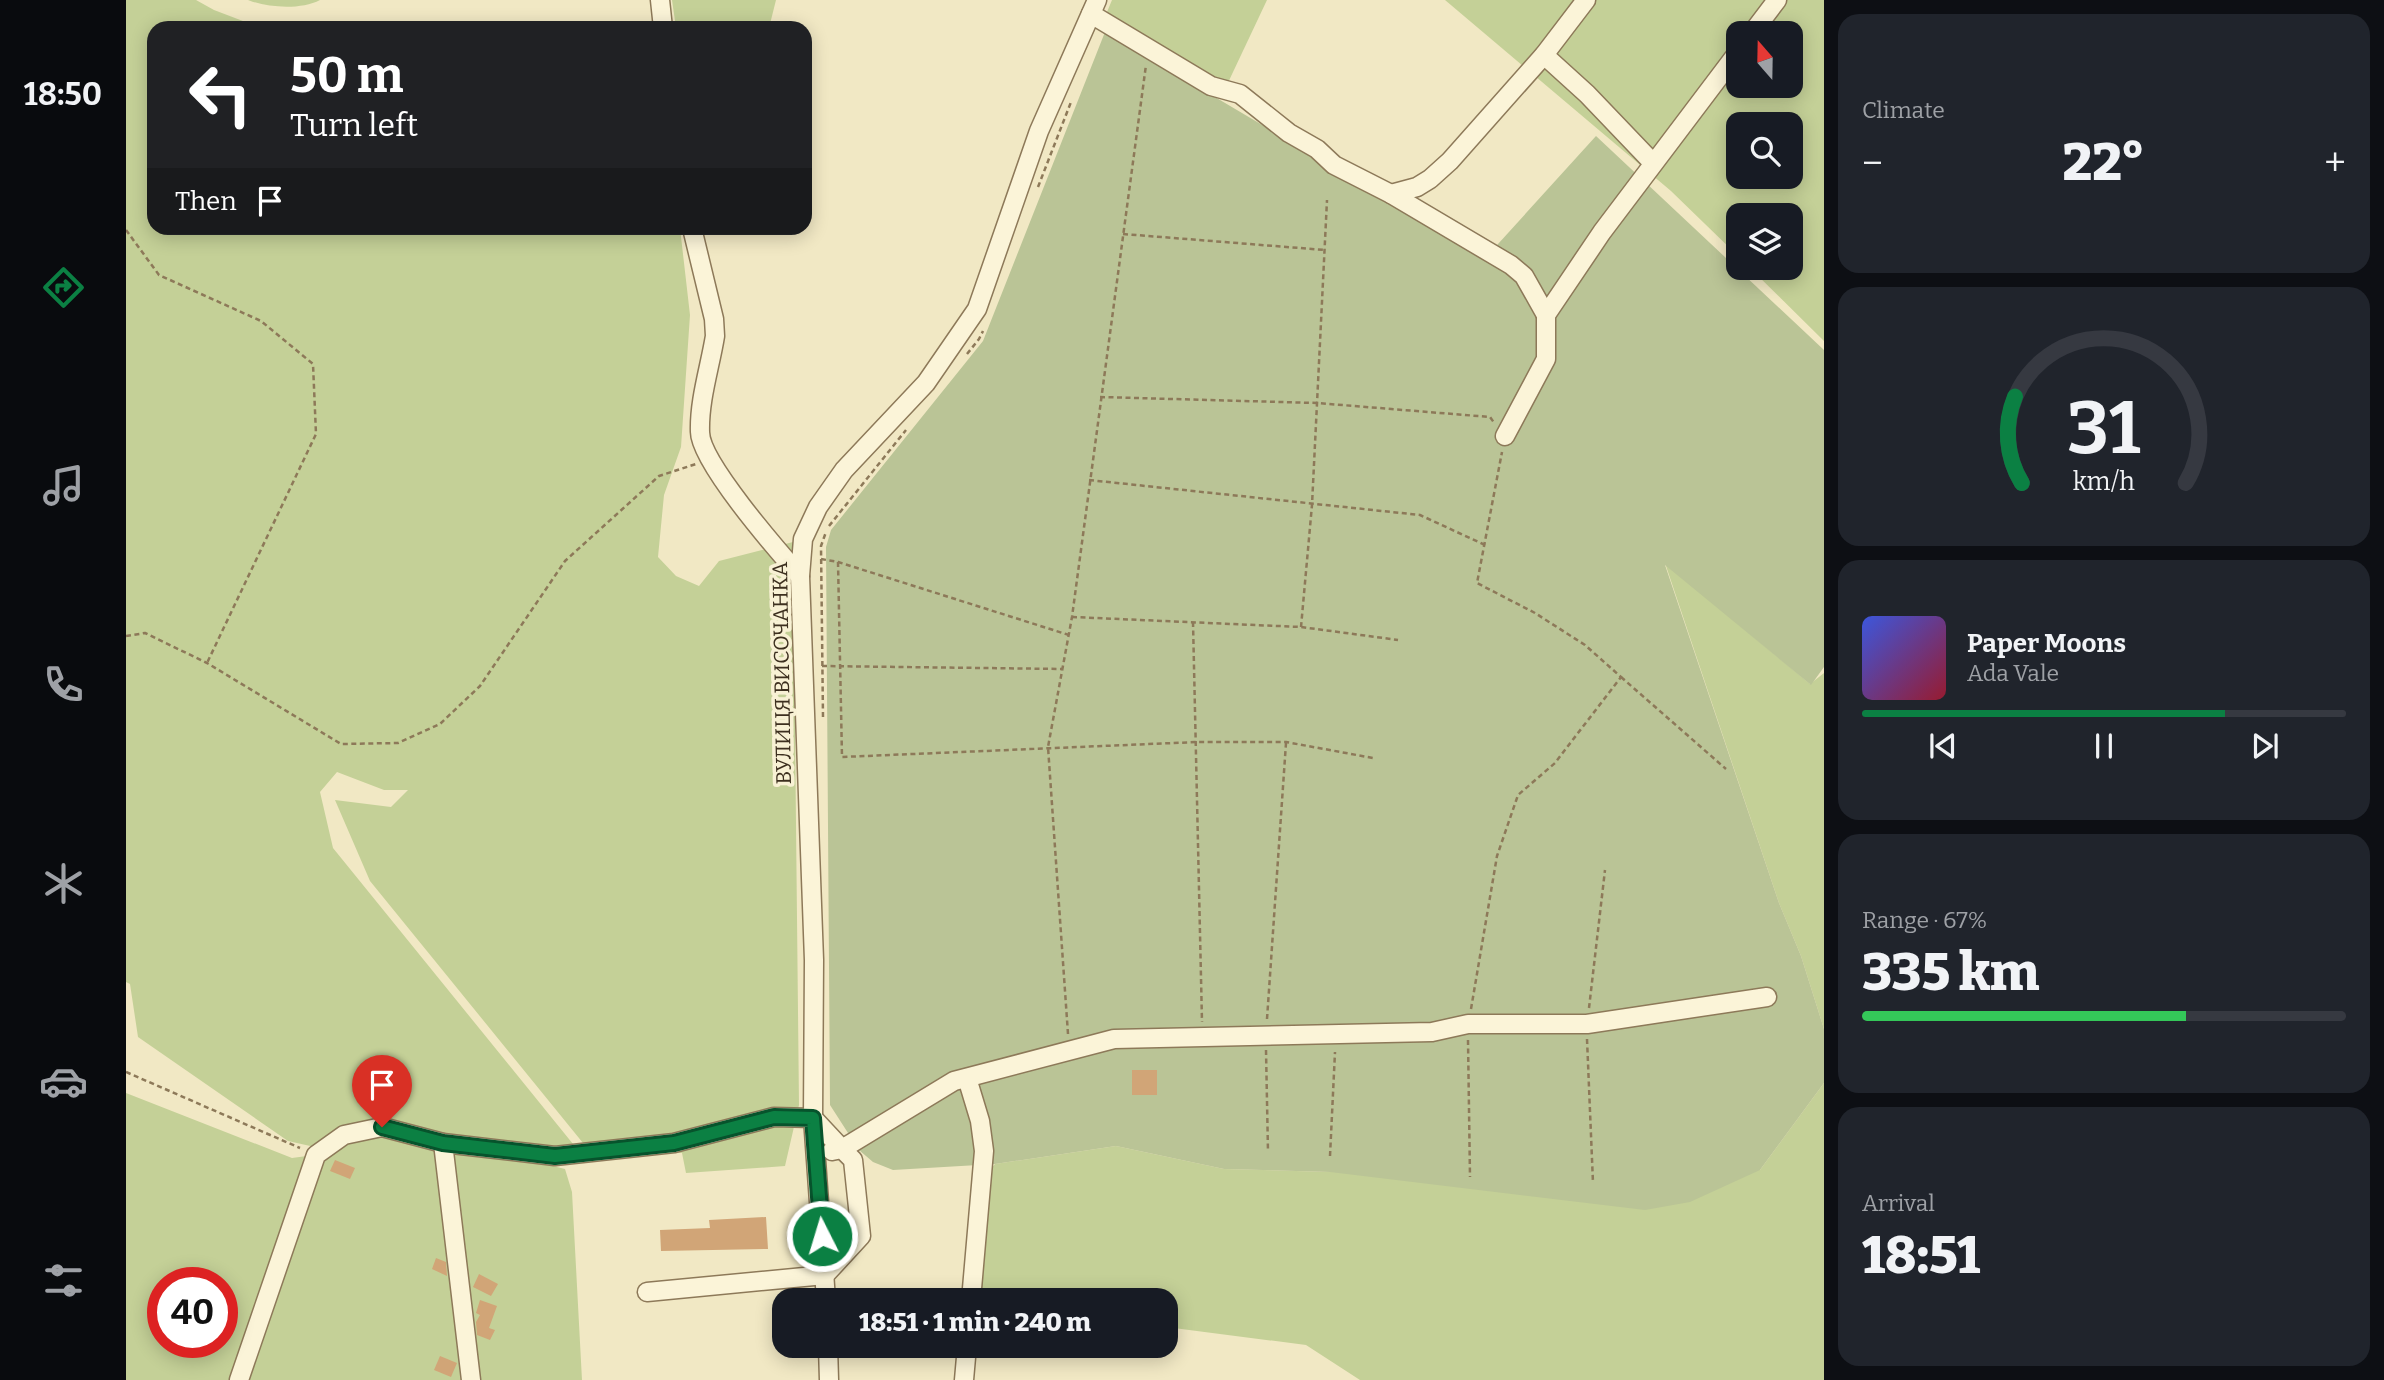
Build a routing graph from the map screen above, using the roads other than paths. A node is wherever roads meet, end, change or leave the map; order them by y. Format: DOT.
graph roads {
  1 [pos="660,0"];
  2 [pos="1586,0"];
  3 [pos="1777,0"];
  4 [pos="1094,7"];
  5 [pos="662,21"];
  6 [pos="1761,21"];
  7 [pos="1544,55"];
  8 [pos="1726,68"];
  9 [pos="1653,163"];
  10 [pos="1391,194"];
  11 [pos="694,235"];
  12 [pos="1546,315"];
  13 [pos="1505,436"];
  14 [pos="800,576"];
  15 [pos="1767,997"];
  16 [pos="967,1078"];
  17 [pos="813,1118"];
  18 [pos="443,1143"];
  19 [pos="842,1149"];
  20 [pos="816,1163"];
  21 [pos="825,1275"];
  22 [pos="826,1288"];
  23 [pos="972,1288"];
  24 [pos="647,1292"];
  25 [pos="828,1358"];
  26 [pos="966,1358"];
  27 [pos="239,1380"];
  28 [pos="471,1380"];
  29 [pos="829,1380"];
  30 [pos="964,1380"];
  1 -- 5 [label="street"];
  2 -- 7 [label="street"];
  3 -- 6 [label="street"];
  4 -- 10 [label="street"];
  4 -- 14 [label="street, ВУЛИЦЯ ВИСОЧАНКА"];
  7 -- 9 [label="street"];
  7 -- 10 [label="street"];
  8 -- 9 [label="street"];
  9 -- 12 [label="street"];
  10 -- 12 [label="street"];
  11 -- 14 [label="street"];
  12 -- 13 [label="street"];
  14 -- 17 [label="street, ВУЛИЦЯ ВИСОЧАНКА"];
  15 -- 16 [label="street"];
  16 -- 19 [label="street"];
  16 -- 23 [label="street"];
  17 -- 18 [label="street"];
  17 -- 19 [label="street"];
  17 -- 20 [label="street, ВУЛИЦЯ ВИСОЧАНКА"];
  18 -- 27 [label="street"];
  18 -- 28 [label="street"];
  19 -- 20 [label="street"];
  19 -- 21 [label="street"];
  20 -- 21 [label="street, ВУЛИЦЯ ВИСОЧАНКА"];
  21 -- 22 [label="street, ВУЛИЦЯ ВИСОЧАНКА"];
  21 -- 24 [label="street"];
  25 -- 29 [label="street"];
  26 -- 30 [label="street"];
}
